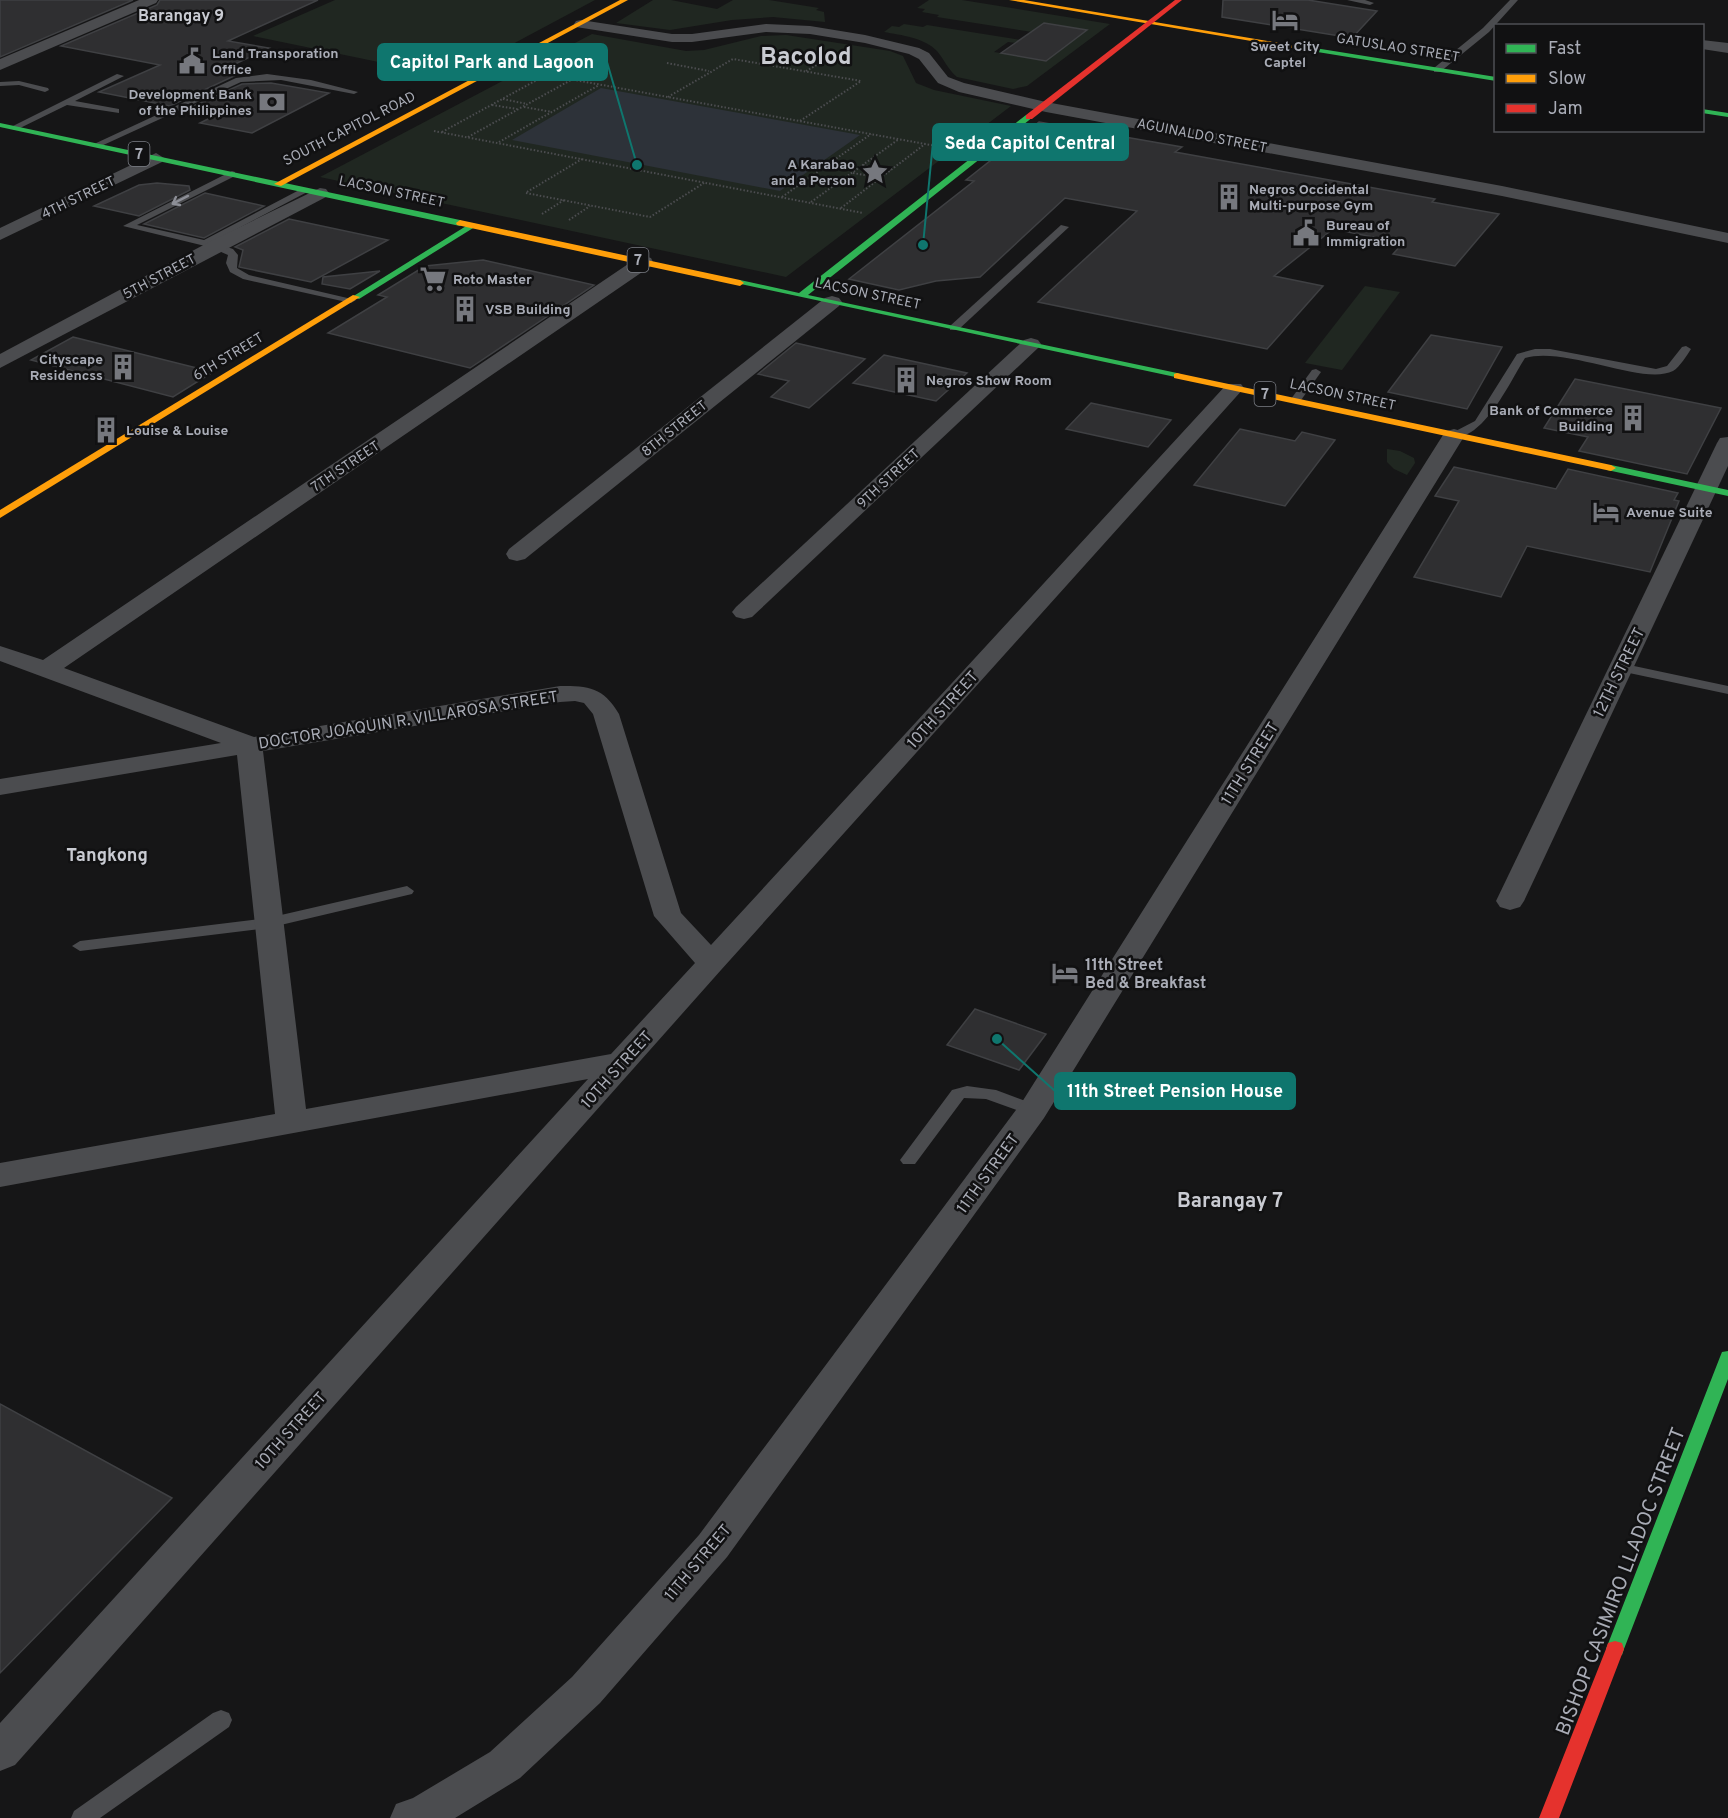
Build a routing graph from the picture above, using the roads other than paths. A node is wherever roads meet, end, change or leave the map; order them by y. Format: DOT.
graph roads {
  1 [pos="151,0"];
  2 [pos="625,0"];
  3 [pos="1012,0"];
  4 [pos="1179,0"];
  5 [pos="1351,0"];
  6 [pos="1514,0"];
  7 [pos="1370,3"];
  8 [pos="1153,23"];
  9 [pos="581,24"];
  10 [pos="1728,32"];
  11 [pos="1715,46"];
  12 [pos="0,65"];
  13 [pos="1437,70"];
  14 [pos="120,76"];
  15 [pos="1494,79"];
  16 [pos="0,84"];
  17 [pos="45,90"];
  18 [pos="354,92"];
  19 [pos="65,102"];
  20 [pos="1046,106"];
  21 [pos="116,111"];
  22 [pos="1704,111"];
  23 [pos="1728,115"];
  24 [pos="4,129"];
  25 [pos="96,145"];
  26 [pos="156,158"];
  27 [pos="232,174"];
  28 [pos="278,184"];
  29 [pos="313,191"];
  30 [pos="474,225"];
  31 [pos="1064,227"];
  32 [pos="0,235"];
  33 [pos="1728,238"];
  34 [pos="215,246"];
  35 [pos="644,262"];
  36 [pos="802,295"];
  37 [pos="351,300"];
  38 [pos="832,302"];
  39 [pos="954,328"];
  40 [pos="1031,345"];
  41 [pos="1686,349"];
  42 [pos="0,362"];
  43 [pos="1316,372"];
  44 [pos="1234,388"];
  45 [pos="1295,401"];
  46 [pos="1454,435"];
  47 [pos="1728,443"];
  48 [pos="1717,491"];
  49 [pos="0,515"];
  50 [pos="517,554"];
  51 [pos="744,612"];
  52 [pos="0,653"];
  53 [pos="1620,668"];
  54 [pos="45,670"];
  55 [pos="1728,690"];
  56 [pos="249,744"];
  57 [pos="0,786"];
  58 [pos="407,891"];
  59 [pos="1510,901"];
  60 [pos="268,923"];
  61 [pos="80,946"];
  62 [pos="711,963"];
  63 [pos="621,1063"];
  64 [pos="1033,1110"];
  65 [pos="291,1123"];
  66 [pos="909,1160"];
  67 [pos="0,1175"];
  68 [pos="1728,1358"];
  69 [pos="221,1720"];
  70 [pos="0,1752"];
  71 [pos="81,1818"];
  72 [pos="411,1818"];
  73 [pos="1549,1818"];
  1 -- 12 [label="street"];
  2 -- 9 [label="street, SOUTH CAPITOL ROAD"];
  3 -- 8 [label="street, GATUSLAO STREET"];
  4 -- 8 [label="street"];
  5 -- 7 [label="lane"];
  6 -- 13 [label="lane"];
  8 -- 13 [label="street, GATUSLAO STREET"];
  8 -- 20 [label="street"];
  9 -- 20 [label="street, AGUINALDO STREET"];
  9 -- 28 [label="street, SOUTH CAPITOL ROAD"];
  10 -- 11 [label="street"];
  13 -- 15 [label="street, GATUSLAO STREET"];
  14 -- 19 [label="lane"];
  16 -- 17 [label="lane"];
  18 -- 25 [label="lane"];
  19 -- 21 [label="lane"];
  19 -- 24 [label="lane"];
  20 -- 33 [label="street, AGUINALDO STREET"];
  20 -- 36 [label="street"];
  22 -- 23 [label="street"];
  24 -- 25 [label="street, LACSON STREET / 7"];
  25 -- 26 [label="street, LACSON STREET / 7"];
  26 -- 27 [label="street, LACSON STREET / 7"];
  26 -- 32 [label="street, 4TH STREET"];
  27 -- 28 [label="street, LACSON STREET / 7"];
  27 -- 29 [label="lane, one-way"];
  28 -- 29 [label="street, LACSON STREET / 7"];
  29 -- 30 [label="street, LACSON STREET / 7"];
  29 -- 34 [label="street, 5TH STREET"];
  30 -- 35 [label="street, LACSON STREET / 7"];
  30 -- 37 [label="street, 6TH STREET"];
  31 -- 39 [label="lane"];
  34 -- 37 [label="lane"];
  34 -- 42 [label="street, 5TH STREET"];
  35 -- 36 [label="street, LACSON STREET / 7"];
  35 -- 54 [label="street, 7TH STREET"];
  36 -- 38 [label="street, LACSON STREET / 7"];
  37 -- 49 [label="street, 6TH STREET"];
  38 -- 39 [label="street, LACSON STREET / 7"];
  38 -- 50 [label="street, 8TH STREET"];
  39 -- 40 [label="street, LACSON STREET / 7"];
  40 -- 44 [label="street, LACSON STREET / 7"];
  40 -- 51 [label="street, 9TH STREET"];
  41 -- 46 [label="lane"];
  43 -- 45 [label="lane"];
  44 -- 45 [label="street, LACSON STREET / 7"];
  44 -- 62 [label="street, 10TH STREET"];
  45 -- 46 [label="street, LACSON STREET / 7"];
  46 -- 48 [label="street, LACSON STREET / 7"];
  46 -- 64 [label="street, 11TH STREET"];
  47 -- 48 [label="street, 12TH STREET"];
  48 -- 53 [label="street, 12TH STREET"];
  52 -- 54 [label="street"];
  53 -- 55 [label="lane"];
  53 -- 59 [label="street, 12TH STREET"];
  54 -- 56 [label="street"];
  56 -- 57 [label="street, DOCTOR JOAQUIN R. VILLAROSA STREET"];
  56 -- 60 [label="street"];
  56 -- 62 [label="street, DOCTOR JOAQUIN R. VILLAROSA STREET"];
  58 -- 60 [label="lane"];
  60 -- 61 [label="lane"];
  60 -- 65 [label="street"];
  62 -- 63 [label="street, 10TH STREET"];
  63 -- 65 [label="street"];
  63 -- 70 [label="street, 10TH STREET"];
  64 -- 66 [label="lane"];
  64 -- 72 [label="street, 11TH STREET"];
  65 -- 67 [label="street"];
  68 -- 73 [label="street, BISHOP CASIMIRO LLADOC STREET"];
  69 -- 71 [label="lane"];
}
